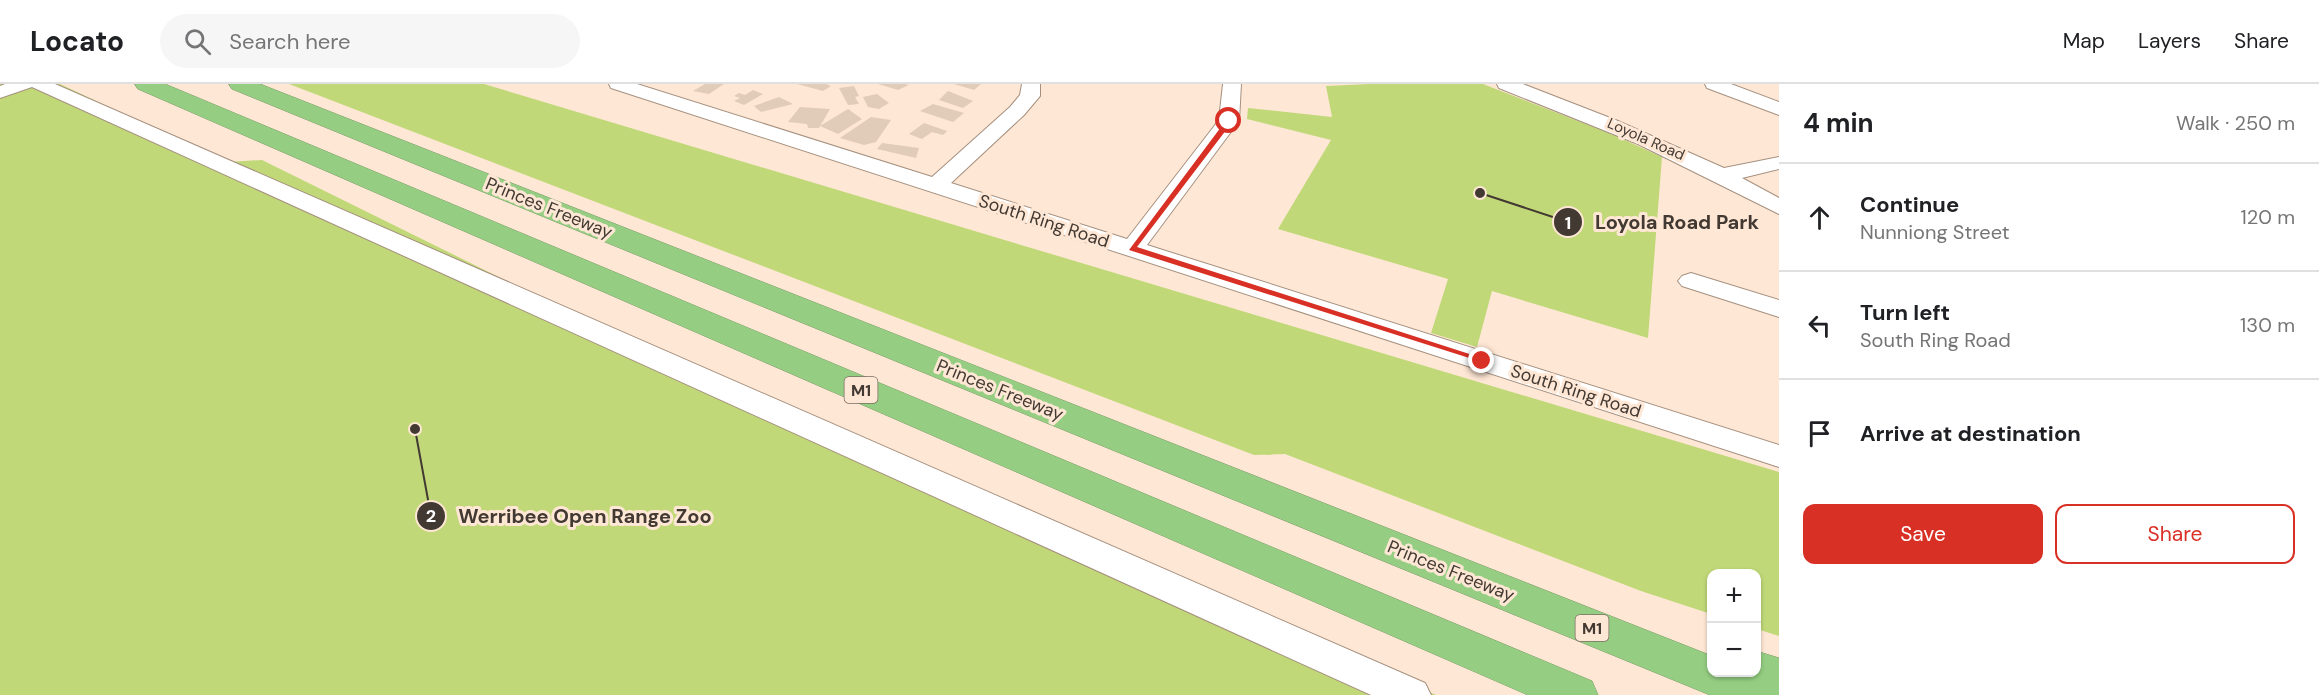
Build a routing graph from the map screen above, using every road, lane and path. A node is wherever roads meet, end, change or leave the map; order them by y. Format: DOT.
graph roads {
  1 [pos="24,84"];
  2 [pos="39,84"];
  3 [pos="146,84"];
  4 [pos="240,84"];
  5 [pos="618,84"];
  6 [pos="1031,84"];
  7 [pos="1232,84"];
  8 [pos="1506,84"];
  9 [pos="1714,84"];
  10 [pos="0,92"];
  11 [pos="1779,109"];
  12 [pos="1779,163"];
  13 [pos="1723,175"];
  14 [pos="935,186"];
  15 [pos="1779,207"];
  16 [pos="1132,248"];
  17 [pos="1691,281"];
  18 [pos="1779,309"];
  19 [pos="1779,456"];
  20 [pos="1424,560"];
  21 [pos="1707,653"];
  22 [pos="1761,672"];
  23 [pos="1779,678"];
  24 [pos="1412,695"];
  25 [pos="1576,695"];
  26 [pos="1760,695"];
  1 -- 10 [label="street"];
  2 -- 24 [label="street"];
  3 -- 25 [label="highway, M1"];
  4 -- 20 [label="highway, Princes Freeway / M1"];
  5 -- 14 [label="street, South Ring Road"];
  6 -- 14 [label="street"];
  7 -- 16 [label="street"];
  8 -- 13 [label="street, Loyola Road"];
  9 -- 11 [label="street"];
  12 -- 13 [label="street"];
  13 -- 15 [label="street, Loyola Road"];
  14 -- 16 [label="street, South Ring Road"];
  16 -- 19 [label="street, South Ring Road"];
  17 -- 18 [label="street"];
  20 -- 21 [label="highway"];
  20 -- 26 [label="highway, Princes Freeway / M1"];
  22 -- 23 [label="highway"];
}
